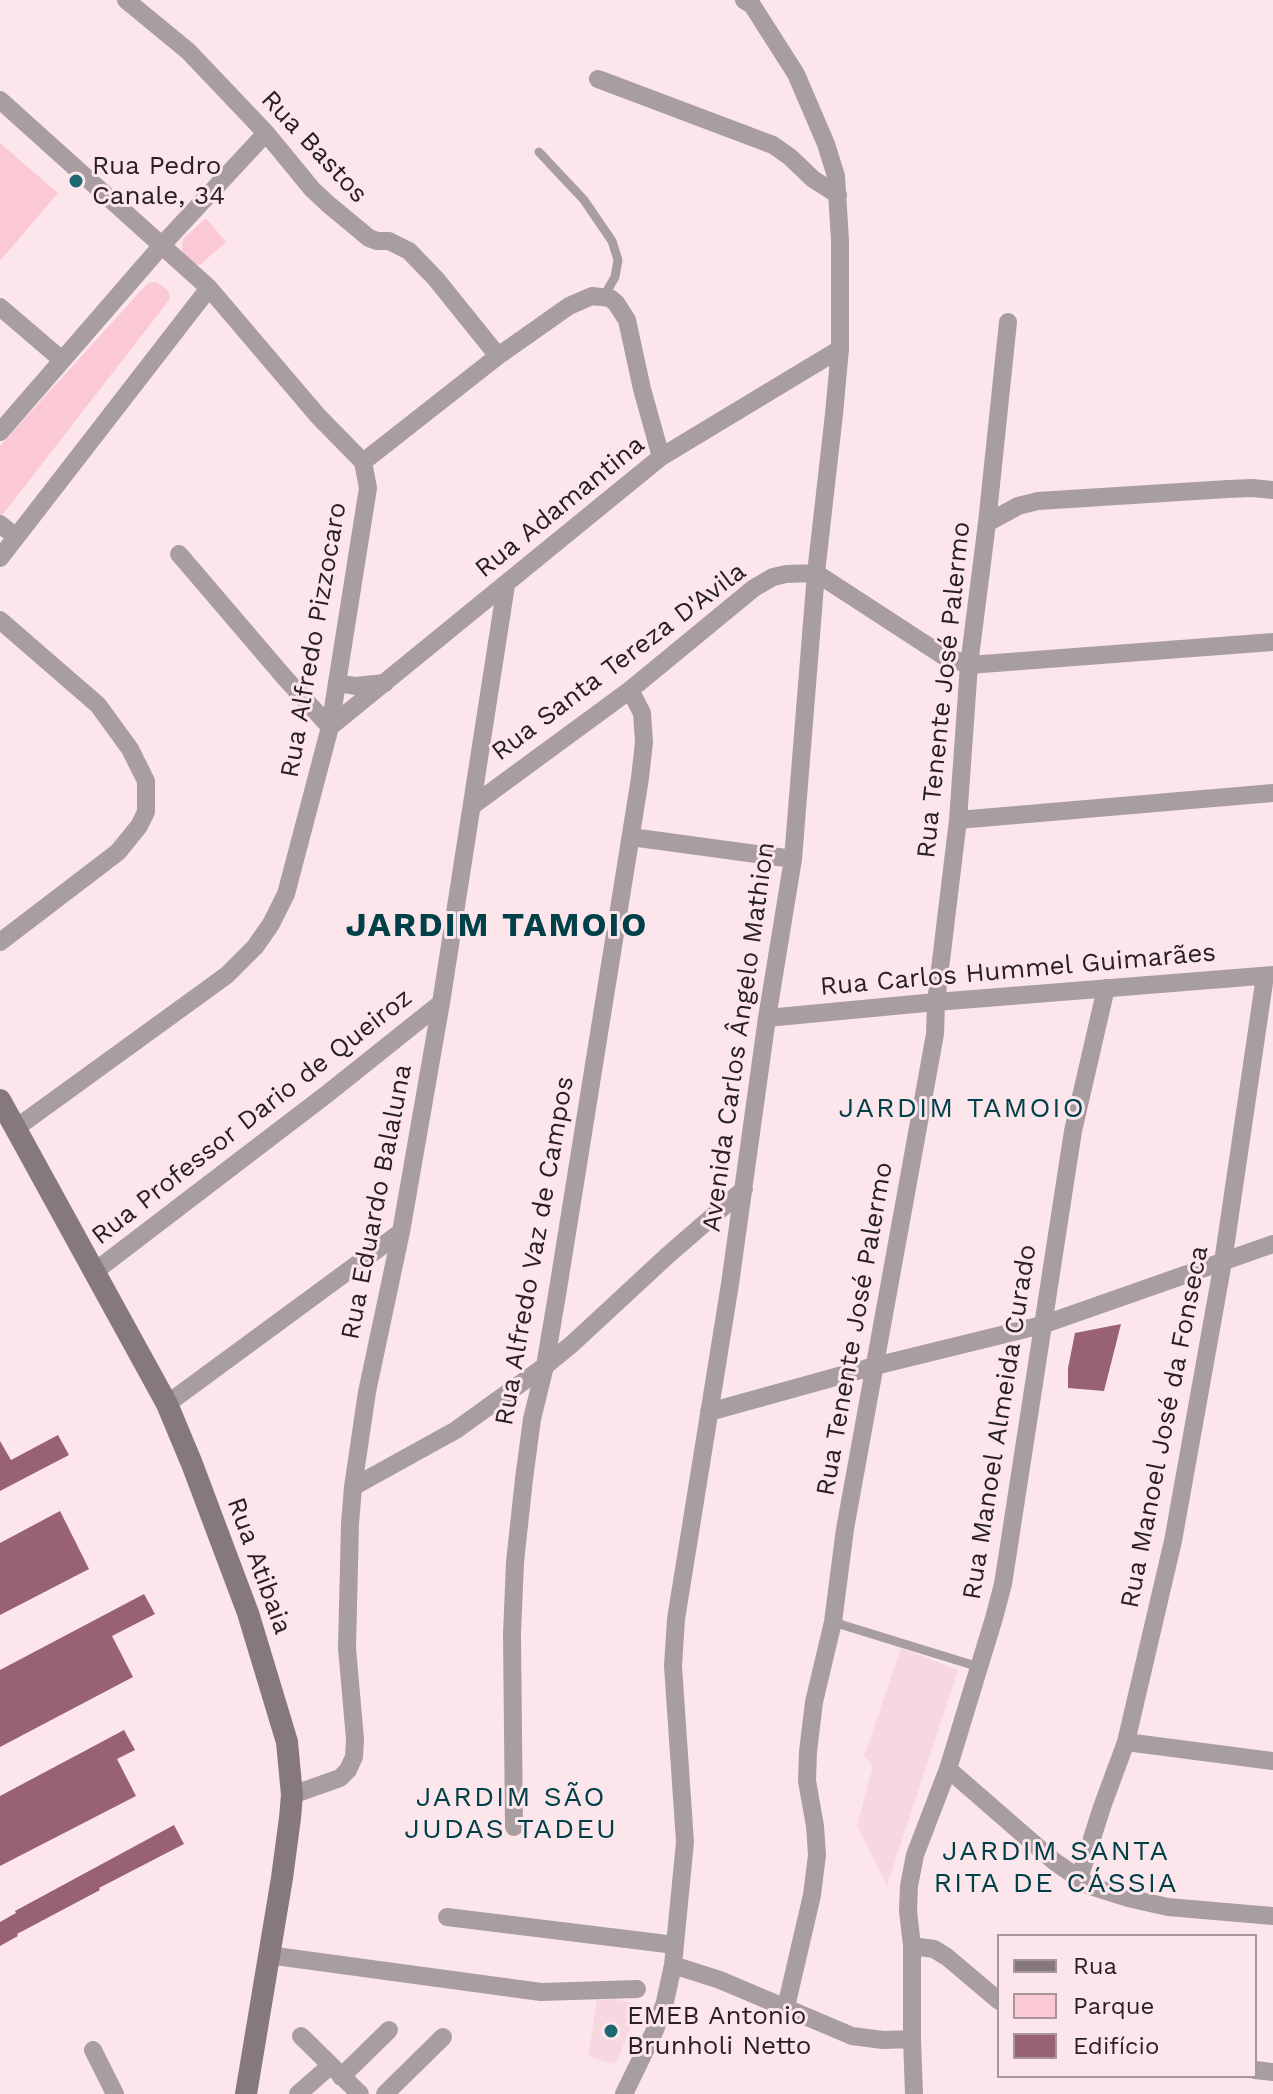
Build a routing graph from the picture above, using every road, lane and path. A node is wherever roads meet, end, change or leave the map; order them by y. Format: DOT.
graph roads {
  1 [pos="126,0"];
  2 [pos="744,0"];
  3 [pos="598,79"];
  4 [pos="0,100"];
  5 [pos="266,133"];
  6 [pos="539,152"];
  7 [pos="838,195"];
  8 [pos="163,244"];
  9 [pos="209,288"];
  10 [pos="598,296"];
  11 [pos="0,307"];
  12 [pos="1008,322"];
  13 [pos="840,349"];
  14 [pos="498,356"];
  15 [pos="62,360"];
  16 [pos="0,432"];
  17 [pos="661,457"];
  18 [pos="363,462"];
  19 [pos="1273,490"];
  20 [pos="987,523"];
  21 [pos="0,524"];
  22 [pos="16,537"];
  23 [pos="179,554"];
  24 [pos="0,558"];
  25 [pos="816,573"];
  26 [pos="506,585"];
  27 [pos="0,620"];
  28 [pos="1273,642"];
  29 [pos="969,665"];
  30 [pos="338,683"];
  31 [pos="385,683"];
  32 [pos="630,690"];
  33 [pos="330,727"];
  34 [pos="1273,793"];
  35 [pos="472,806"];
  36 [pos="958,820"];
  37 [pos="631,837"];
  38 [pos="793,859"];
  39 [pos="0,942"];
  40 [pos="1269,976"];
  41 [pos="1106,988"];
  42 [pos="936,1002"];
  43 [pos="441,1003"];
  44 [pos="767,1018"];
  45 [pos="0,1100"];
  46 [pos="16,1128"];
  47 [pos="744,1189"];
  48 [pos="401,1232"];
  49 [pos="1273,1244"];
  50 [pos="1223,1262"];
  51 [pos="94,1272"];
  52 [pos="1042,1325"];
  53 [pos="545,1366"];
  54 [pos="875,1366"];
  55 [pos="167,1404"];
  56 [pos="709,1412"];
  57 [pos="353,1487"];
  58 [pos="833,1622"];
  59 [pos="979,1667"];
  60 [pos="1126,1742"];
  61 [pos="1273,1761"];
  62 [pos="948,1769"];
  63 [pos="292,1795"];
  64 [pos="514,1827"];
  65 [pos="1079,1879"];
  66 [pos="1273,1916"];
  67 [pos="447,1917"];
  68 [pos="675,1945"];
  69 [pos="912,1946"];
  70 [pos="268,1955"];
  71 [pos="673,1965"];
  72 [pos="637,1989"];
  73 [pos="997,1999"];
  74 [pos="786,2007"];
  75 [pos="389,2030"];
  76 [pos="301,2036"];
  77 [pos="443,2037"];
  78 [pos="912,2039"];
  79 [pos="93,2050"];
  80 [pos="335,2072"];
  81 [pos="115,2094"];
  82 [pos="246,2094"];
  83 [pos="298,2094"];
  84 [pos="360,2094"];
  85 [pos="385,2094"];
  86 [pos="624,2094"];
  87 [pos="914,2094"];
  1 -- 5 [label="street, Rua Bastos"];
  2 -- 7 [label="street, Avenida Carlos Ângelo Mathion"];
  3 -- 7 [label="street"];
  4 -- 8 [label="street"];
  5 -- 8 [label="street"];
  5 -- 14 [label="street, Rua Bastos"];
  6 -- 10 [label="lane"];
  7 -- 13 [label="street, Avenida Carlos Ângelo Mathion"];
  8 -- 9 [label="street"];
  8 -- 15 [label="street"];
  9 -- 18 [label="street"];
  9 -- 22 [label="street"];
  10 -- 14 [label="street"];
  10 -- 17 [label="street"];
  11 -- 15 [label="street"];
  12 -- 20 [label="street, Rua Tenente José Palermo"];
  13 -- 17 [label="street, Rua Adamantina"];
  13 -- 25 [label="street, Avenida Carlos Ângelo Mathion"];
  14 -- 18 [label="street"];
  15 -- 16 [label="street"];
  17 -- 26 [label="street, Rua Adamantina"];
  18 -- 30 [label="street, Rua Alfredo Pizzocaro"];
  19 -- 20 [label="street"];
  20 -- 29 [label="street, Rua Tenente José Palermo"];
  21 -- 22 [label="street"];
  22 -- 24 [label="street"];
  23 -- 33 [label="street"];
  25 -- 29 [label="street"];
  25 -- 32 [label="street, Rua Santa Tereza D'Avila"];
  25 -- 38 [label="street, Avenida Carlos Ângelo Mathion"];
  26 -- 31 [label="street, Rua Adamantina"];
  26 -- 35 [label="street, Rua Eduardo Balaluna"];
  27 -- 39 [label="street"];
  28 -- 29 [label="street"];
  29 -- 36 [label="street, Rua Tenente José Palermo"];
  30 -- 31 [label="street"];
  30 -- 33 [label="street, Rua Alfredo Pizzocaro"];
  31 -- 33 [label="street, Rua Adamantina"];
  32 -- 35 [label="street, Rua Santa Tereza D'Avila"];
  32 -- 37 [label="street, Rua Alfredo Vaz de Campos"];
  33 -- 46 [label="street, Rua Alfredo Pizzocaro"];
  34 -- 36 [label="street"];
  35 -- 43 [label="street, Rua Eduardo Balaluna"];
  36 -- 42 [label="street, Rua Tenente José Palermo"];
  37 -- 38 [label="street"];
  37 -- 53 [label="street, Rua Alfredo Vaz de Campos"];
  38 -- 44 [label="street, Avenida Carlos Ângelo Mathion"];
  40 -- 41 [label="street, Rua Carlos Hummel Guimarães"];
  40 -- 50 [label="street, Rua Manoel José da Fonseca"];
  41 -- 42 [label="street, Rua Carlos Hummel Guimarães"];
  41 -- 52 [label="street, Rua Manoel Almeida Curado"];
  42 -- 44 [label="street, Rua Carlos Hummel Guimarães"];
  42 -- 54 [label="street, Rua Tenente José Palermo"];
  43 -- 48 [label="street, Rua Eduardo Balaluna"];
  43 -- 51 [label="street, Rua Professor Dario de Queiroz"];
  44 -- 47 [label="street, Avenida Carlos Ângelo Mathion"];
  45 -- 46 [label="main road, Rua Atibaia"];
  46 -- 51 [label="main road, Rua Atibaia"];
  47 -- 53 [label="street"];
  47 -- 56 [label="street, Avenida Carlos Ângelo Mathion"];
  48 -- 55 [label="street"];
  48 -- 57 [label="street, Rua Eduardo Balaluna"];
  49 -- 50 [label="street"];
  50 -- 52 [label="street"];
  50 -- 60 [label="street, Rua Manoel José da Fonseca"];
  51 -- 55 [label="main road, Rua Atibaia"];
  52 -- 54 [label="street"];
  52 -- 59 [label="street, Rua Manoel Almeida Curado"];
  53 -- 57 [label="street"];
  53 -- 64 [label="street, Rua Alfredo Vaz de Campos"];
  54 -- 56 [label="street"];
  54 -- 58 [label="street, Rua Tenente José Palermo"];
  55 -- 63 [label="main road, Rua Atibaia"];
  56 -- 68 [label="street, Avenida Carlos Ângelo Mathion"];
  57 -- 63 [label="street, Rua Eduardo Balaluna"];
  58 -- 59 [label="lane"];
  58 -- 74 [label="street, Rua Tenente José Palermo"];
  59 -- 62 [label="street, Rua Manoel Almeida Curado"];
  60 -- 61 [label="street"];
  60 -- 65 [label="street, Rua Manoel José da Fonseca"];
  62 -- 65 [label="street"];
  62 -- 69 [label="street, Rua Manoel Almeida Curado"];
  63 -- 70 [label="main road, Rua Atibaia"];
  65 -- 66 [label="street"];
  67 -- 68 [label="street"];
  68 -- 71 [label="street, Avenida Carlos Ângelo Mathion"];
  69 -- 73 [label="street"];
  69 -- 78 [label="street, Rua Manoel Almeida Curado"];
  70 -- 72 [label="street"];
  70 -- 82 [label="main road, Rua Atibaia"];
  71 -- 74 [label="street"];
  71 -- 86 [label="street, Avenida Carlos Ângelo Mathion"];
  74 -- 78 [label="street"];
  75 -- 80 [label="street"];
  76 -- 80 [label="street"];
  77 -- 85 [label="street"];
  78 -- 87 [label="street, Rua Manoel Almeida Curado"];
  79 -- 81 [label="street"];
  80 -- 83 [label="street"];
  80 -- 84 [label="street"];
}
